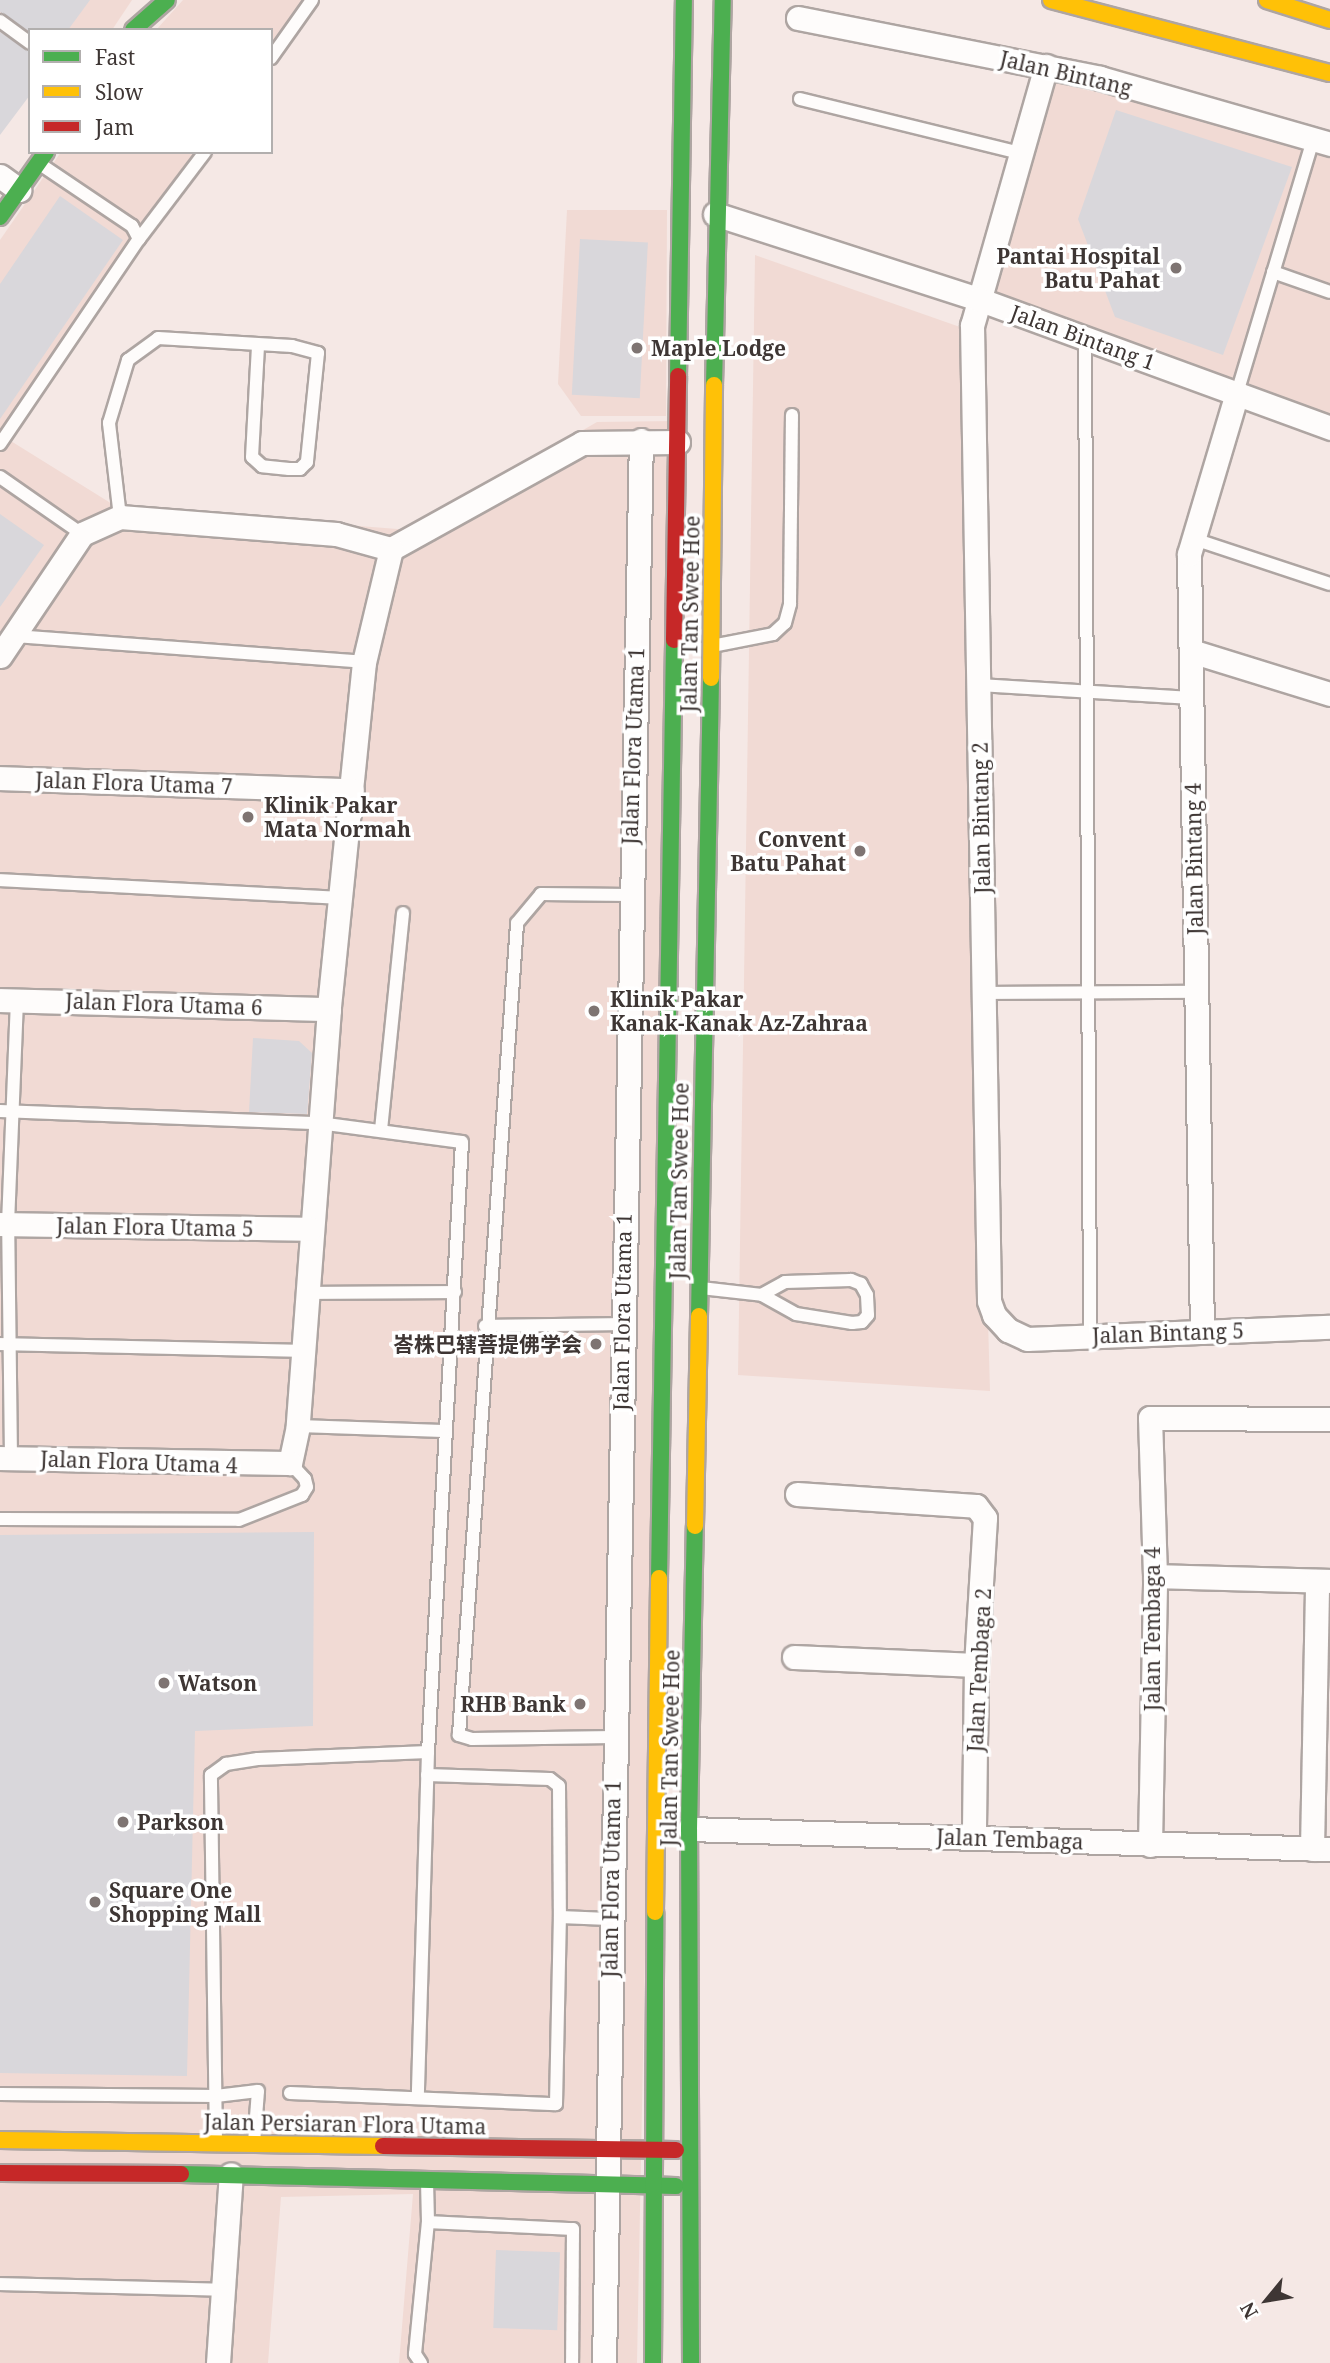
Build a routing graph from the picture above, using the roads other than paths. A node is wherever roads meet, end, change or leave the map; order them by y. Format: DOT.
graph roads {
  1 [pos="313,0"];
  2 [pos="684,0"];
  3 [pos="723,0"];
  4 [pos="1051,0"];
  5 [pos="1267,0"];
  6 [pos="149,3"];
  7 [pos="798,18"];
  8 [pos="1330,20"];
  9 [pos="0,21"];
  10 [pos="132,28"];
  11 [pos="28,42"];
  12 [pos="273,55"];
  13 [pos="1046,66"];
  14 [pos="1330,74"];
  15 [pos="800,99"];
  16 [pos="1322,141"];
  17 [pos="1020,153"];
  18 [pos="203,154"];
  19 [pos="42,158"];
  20 [pos="0,176"];
  21 [pos="19,190"];
  22 [pos="715,214"];
  23 [pos="0,217"];
  24 [pos="139,239"];
  25 [pos="1273,272"];
  26 [pos="1330,292"];
  27 [pos="978,299"];
  28 [pos="1085,338"];
  29 [pos="258,346"];
  30 [pos="1237,393"];
  31 [pos="792,415"];
  32 [pos="1330,428"];
  33 [pos="641,440"];
  34 [pos="678,442"];
  35 [pos="0,444"];
  36 [pos="0,477"];
  37 [pos="120,517"];
  38 [pos="82,534"];
  39 [pos="1191,538"];
  40 [pos="391,549"];
  41 [pos="1330,584"];
  42 [pos="14,636"];
  43 [pos="712,646"];
  44 [pos="1191,650"];
  45 [pos="0,656"];
  46 [pos="363,662"];
  47 [pos="979,685"];
  48 [pos="1085,691"];
  49 [pos="1330,694"];
  50 [pos="1192,698"];
  51 [pos="0,778"];
  52 [pos="352,790"];
  53 [pos="0,880"];
  54 [pos="629,895"];
  55 [pos="341,898"];
  56 [pos="403,913"];
  57 [pos="1196,992"];
  58 [pos="984,993"];
  59 [pos="1091,993"];
  60 [pos="9,1000"];
  61 [pos="329,1009"];
  62 [pos="5,1111"];
  63 [pos="319,1124"];
  64 [pos="382,1130"];
  65 [pos="4,1224"];
  66 [pos="310,1229"];
  67 [pos="698,1287"];
  68 [pos="455,1292"];
  69 [pos="304,1293"];
  70 [pos="762,1295"];
  71 [pos="621,1324"];
  72 [pos="485,1326"];
  73 [pos="1330,1327"];
  74 [pos="1008,1330"];
  75 [pos="1202,1332"];
  76 [pos="1090,1336"];
  77 [pos="6,1344"];
  78 [pos="301,1351"];
  79 [pos="1330,1419"];
  80 [pos="298,1426"];
  81 [pos="444,1431"];
  82 [pos="5,1458"];
  83 [pos="284,1464"];
  84 [pos="797,1494"];
  85 [pos="0,1519"];
  86 [pos="1155,1576"];
  87 [pos="1324,1581"];
  88 [pos="794,1657"];
  89 [pos="976,1665"];
  90 [pos="614,1737"];
  91 [pos="428,1752"];
  92 [pos="427,1775"];
  93 [pos="689,1829"];
  94 [pos="974,1838"];
  95 [pos="1150,1844"];
  96 [pos="1321,1849"];
  97 [pos="560,1917"];
  98 [pos="609,1919"];
  99 [pos="290,2093"];
  100 [pos="0,2094"];
  101 [pos="216,2096"];
  102 [pos="418,2098"];
  103 [pos="0,2140"];
  104 [pos="216,2143"];
  105 [pos="254,2143"];
  106 [pos="607,2149"];
  107 [pos="654,2149"];
  108 [pos="689,2150"];
  109 [pos="0,2173"];
  110 [pos="232,2174"];
  111 [pos="427,2178"];
  112 [pos="607,2185"];
  113 [pos="654,2186"];
  114 [pos="688,2186"];
  115 [pos="428,2222"];
  116 [pos="0,2284"];
  117 [pos="225,2290"];
  118 [pos="218,2363"];
  119 [pos="421,2363"];
  120 [pos="572,2363"];
  121 [pos="604,2363"];
  122 [pos="653,2363"];
  123 [pos="691,2363"];
  1 -- 12 [label="lane"];
  2 -- 34 [label="main road, Jalan Tan Swee Hoe"];
  3 -- 22 [label="main road, Jalan Tan Swee Hoe"];
  4 -- 14 [label="main road"];
  5 -- 8 [label="main road"];
  6 -- 10 [label="main road"];
  7 -- 13 [label="street, Jalan Bintang"];
  9 -- 11 [label="lane"];
  13 -- 16 [label="street, Jalan Bintang"];
  13 -- 17 [label="street, Jalan Bintang 2"];
  15 -- 17 [label="lane"];
  16 -- 25 [label="lane"];
  17 -- 27 [label="street, Jalan Bintang 2"];
  18 -- 24 [label="lane"];
  19 -- 21 [label="main road"];
  19 -- 24 [label="lane"];
  20 -- 21 [label="street"];
  21 -- 23 [label="main road"];
  22 -- 27 [label="street, Jalan Bintang 1"];
  22 -- 43 [label="main road, Jalan Tan Swee Hoe"];
  24 -- 35 [label="lane"];
  25 -- 26 [label="lane"];
  25 -- 30 [label="lane"];
  27 -- 28 [label="street, Jalan Bintang 1"];
  27 -- 47 [label="street, Jalan Bintang 2"];
  28 -- 30 [label="street, Jalan Bintang 1"];
  28 -- 48 [label="lane"];
  29 -- 29 [label="lane"];
  29 -- 37 [label="lane"];
  30 -- 32 [label="street, Jalan Bintang 1"];
  30 -- 39 [label="street, Jalan Bintang 4"];
  31 -- 43 [label="lane"];
  33 -- 34 [label="street"];
  33 -- 40 [label="street"];
  33 -- 54 [label="street, Jalan Flora Utama 1"];
  34 -- 107 [label="main road, Jalan Tan Swee Hoe"];
  36 -- 38 [label="lane"];
  37 -- 38 [label="street"];
  37 -- 40 [label="street"];
  38 -- 42 [label="street"];
  39 -- 41 [label="lane"];
  39 -- 44 [label="street, Jalan Bintang 4"];
  40 -- 46 [label="street"];
  42 -- 45 [label="street"];
  42 -- 46 [label="lane"];
  43 -- 67 [label="main road, Jalan Tan Swee Hoe"];
  44 -- 49 [label="street"];
  44 -- 50 [label="street, Jalan Bintang 4"];
  46 -- 52 [label="street"];
  47 -- 48 [label="lane"];
  47 -- 58 [label="street, Jalan Bintang 2"];
  48 -- 50 [label="lane"];
  48 -- 59 [label="lane"];
  50 -- 57 [label="street, Jalan Bintang 4"];
  51 -- 52 [label="street, Jalan Flora Utama 7"];
  52 -- 55 [label="street"];
  53 -- 55 [label="lane"];
  54 -- 71 [label="street, Jalan Flora Utama 1"];
  54 -- 72 [label="lane"];
  55 -- 61 [label="street"];
  56 -- 64 [label="lane"];
  57 -- 59 [label="lane"];
  57 -- 75 [label="street, Jalan Bintang 4"];
  58 -- 59 [label="lane"];
  58 -- 74 [label="street, Jalan Bintang 2"];
  59 -- 76 [label="lane"];
  60 -- 61 [label="street, Jalan Flora Utama 6"];
  60 -- 62 [label="lane"];
  61 -- 63 [label="street"];
  62 -- 63 [label="lane"];
  62 -- 65 [label="lane"];
  63 -- 64 [label="lane"];
  63 -- 66 [label="street"];
  64 -- 68 [label="lane"];
  65 -- 66 [label="street, Jalan Flora Utama 5"];
  65 -- 77 [label="lane"];
  66 -- 69 [label="street"];
  67 -- 70 [label="lane"];
  67 -- 93 [label="main road, Jalan Tan Swee Hoe"];
  68 -- 69 [label="lane"];
  68 -- 81 [label="lane"];
  69 -- 78 [label="street"];
  70 -- 70 [label="lane"];
  71 -- 72 [label="lane"];
  71 -- 90 [label="street, Jalan Flora Utama 1"];
  72 -- 90 [label="lane"];
  73 -- 75 [label="street, Jalan Bintang 5"];
  74 -- 76 [label="street, Jalan Bintang 5"];
  75 -- 76 [label="street, Jalan Bintang 5"];
  77 -- 78 [label="lane"];
  77 -- 82 [label="lane"];
  78 -- 80 [label="street"];
  79 -- 86 [label="street, Jalan Tembaga 4"];
  80 -- 81 [label="lane"];
  80 -- 83 [label="street"];
  81 -- 91 [label="lane"];
  82 -- 83 [label="street, Jalan Flora Utama 4"];
  83 -- 85 [label="lane"];
  84 -- 89 [label="street, Jalan Tembaga 2"];
  86 -- 87 [label="street"];
  86 -- 95 [label="street, Jalan Tembaga 4"];
  87 -- 96 [label="street"];
  88 -- 89 [label="street"];
  89 -- 94 [label="street, Jalan Tembaga 2"];
  90 -- 98 [label="street, Jalan Flora Utama 1"];
  91 -- 92 [label="lane"];
  91 -- 101 [label="lane"];
  92 -- 97 [label="lane"];
  92 -- 102 [label="lane"];
  93 -- 94 [label="street, Jalan Tembaga"];
  93 -- 108 [label="main road, Jalan Tan Swee Hoe"];
  94 -- 95 [label="street, Jalan Tembaga"];
  95 -- 96 [label="street, Jalan Tembaga"];
  97 -- 98 [label="lane"];
  97 -- 102 [label="lane"];
  98 -- 106 [label="street, Jalan Flora Utama 1"];
  99 -- 102 [label="lane"];
  100 -- 101 [label="lane"];
  101 -- 104 [label="lane"];
  101 -- 105 [label="lane"];
  103 -- 104 [label="main road, Jalan Persiaran Flora Utama"];
  104 -- 105 [label="main road, Jalan Persiaran Flora Utama"];
  104 -- 110 [label="lane"];
  105 -- 106 [label="main road, Jalan Persiaran Flora Utama"];
  105 -- 110 [label="lane"];
  106 -- 107 [label="main road, Jalan Persiaran Flora Utama"];
  106 -- 112 [label="street, Jalan Flora Utama 1"];
  107 -- 108 [label="main road, Jalan Persiaran Flora Utama"];
  107 -- 113 [label="main road, Jalan Tan Swee Hoe"];
  108 -- 114 [label="main road, Jalan Tan Swee Hoe"];
  109 -- 110 [label="main road"];
  110 -- 111 [label="main road"];
  110 -- 117 [label="street"];
  111 -- 112 [label="main road"];
  111 -- 115 [label="lane"];
  112 -- 113 [label="main road"];
  112 -- 121 [label="street, Jalan Flora Utama 1"];
  113 -- 114 [label="main road"];
  113 -- 122 [label="main road, Jalan Tan Swee Hoe"];
  114 -- 123 [label="main road, Jalan Tan Swee Hoe"];
  115 -- 119 [label="lane"];
  115 -- 120 [label="lane"];
  116 -- 117 [label="lane"];
  117 -- 118 [label="street"];
}
